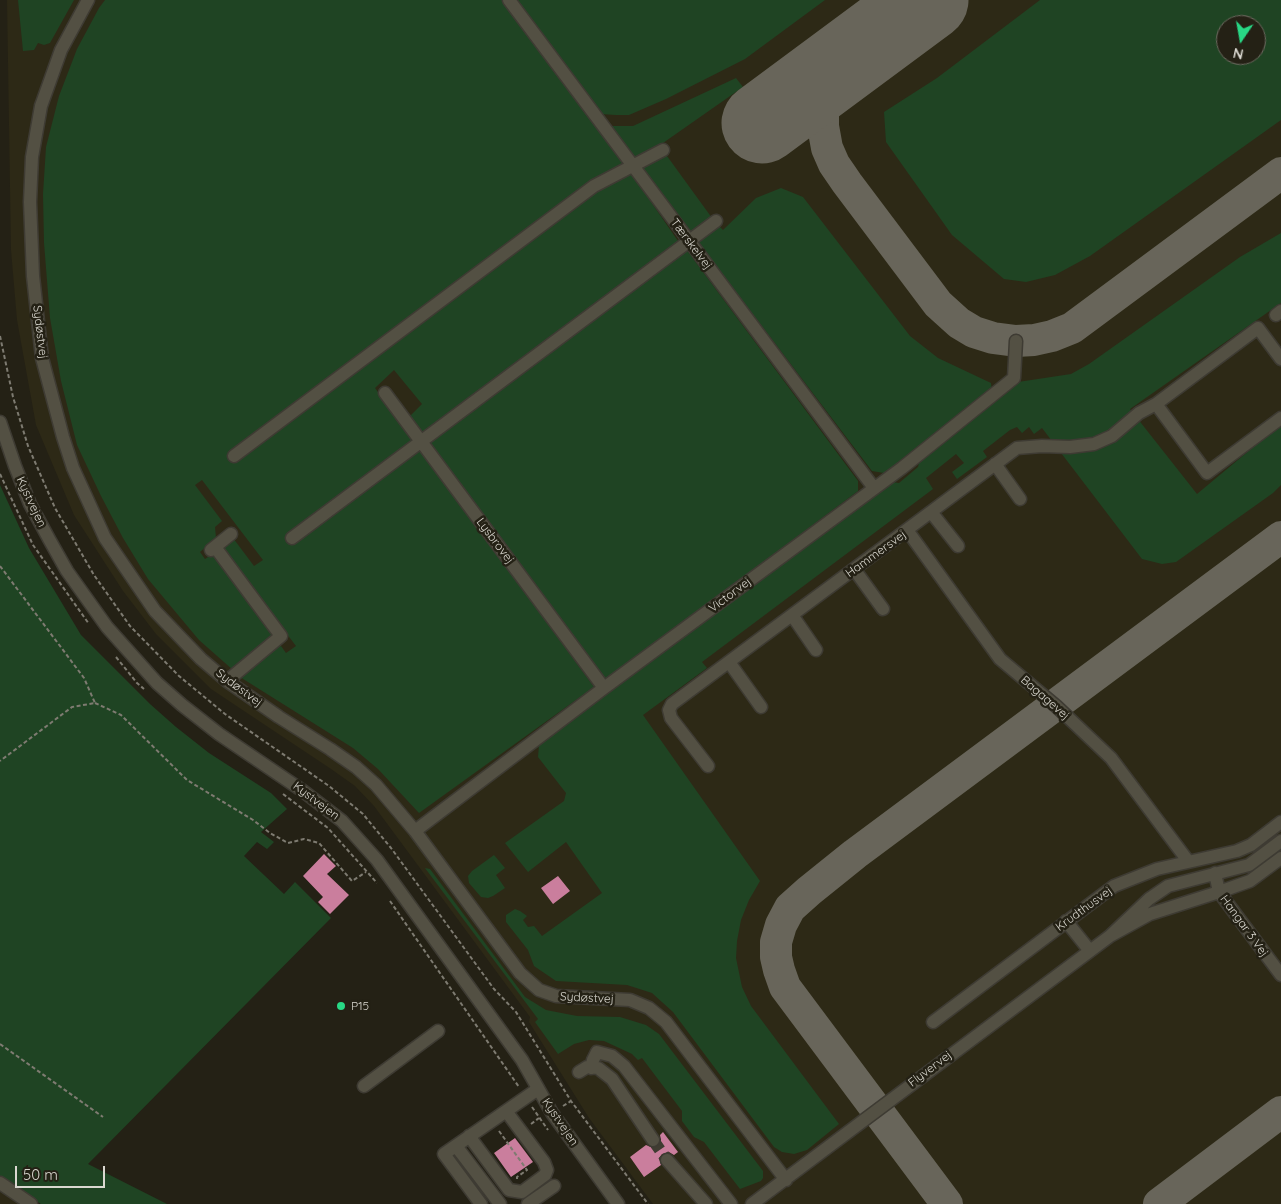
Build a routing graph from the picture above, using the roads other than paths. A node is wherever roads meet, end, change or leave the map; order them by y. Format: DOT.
graph roads {
  1 [pos="88,0"];
  2 [pos="509,0"];
  3 [pos="663,150"];
  4 [pos="633,166"];
  5 [pos="716,221"];
  6 [pos="689,240"];
  7 [pos="1016,342"];
  8 [pos="1281,359"];
  9 [pos="385,393"];
  10 [pos="1156,404"];
  11 [pos="1281,418"];
  12 [pos="0,422"];
  13 [pos="421,441"];
  14 [pos="234,456"];
  15 [pos="995,464"];
  16 [pos="874,488"];
  17 [pos="1020,499"];
  18 [pos="931,512"];
  19 [pos="907,530"];
  20 [pos="231,534"];
  21 [pos="292,538"];
  22 [pos="958,546"];
  23 [pos="854,569"];
  24 [pos="883,609"];
  25 [pos="792,616"];
  26 [pos="816,650"];
  27 [pos="729,662"];
  28 [pos="227,681"];
  29 [pos="604,688"];
  30 [pos="761,706"];
  31 [pos="708,766"];
  32 [pos="1281,822"];
  33 [pos="415,831"];
  34 [pos="1281,841"];
  35 [pos="1281,858"];
  36 [pos="1188,861"];
  37 [pos="1214,873"];
  38 [pos="1220,892"];
  39 [pos="1066,921"];
  40 [pos="1110,936"];
  41 [pos="1090,951"];
  42 [pos="1281,975"];
  43 [pos="933,1022"];
  44 [pos="438,1031"];
  45 [pos="364,1086"];
  46 [pos="538,1089"];
  47 [pos="506,1111"];
  48 [pos="469,1136"];
  49 [pos="653,1140"];
  50 [pos="456,1146"];
  51 [pos="668,1160"];
  52 [pos="786,1180"];
  53 [pos="0,1183"];
  54 [pos="554,1186"];
  55 [pos="31,1204"];
  56 [pos="481,1204"];
  57 [pos="500,1204"];
  58 [pos="528,1204"];
  59 [pos="618,1204"];
  60 [pos="706,1204"];
  61 [pos="731,1204"];
  62 [pos="752,1204"];
  1 -- 28 [label="street, Sydøstvej"];
  2 -- 4 [label="street, Tærskelvej"];
  3 -- 4 [label="street"];
  4 -- 6 [label="street, Tærskelvej"];
  4 -- 14 [label="street"];
  5 -- 6 [label="street"];
  6 -- 13 [label="street"];
  6 -- 16 [label="street, Tærskelvej"];
  7 -- 16 [label="street, Victorvej"];
  8 -- 10 [label="street, Hammersvej"];
  9 -- 13 [label="street, Lysbrovej"];
  10 -- 11 [label="street"];
  10 -- 15 [label="street, Hammersvej"];
  12 -- 46 [label="street, Kystvejen"];
  13 -- 21 [label="street"];
  13 -- 29 [label="street, Lysbrovej"];
  15 -- 17 [label="street"];
  15 -- 18 [label="street, Hammersvej"];
  16 -- 29 [label="street, Victorvej"];
  18 -- 19 [label="street, Hammersvej"];
  18 -- 22 [label="street"];
  19 -- 23 [label="street, Hammersvej"];
  19 -- 36 [label="street, Bagagevej"];
  20 -- 28 [label="street"];
  23 -- 24 [label="street"];
  23 -- 25 [label="street, Hammersvej"];
  25 -- 26 [label="street"];
  25 -- 27 [label="street, Hammersvej"];
  27 -- 30 [label="street"];
  27 -- 31 [label="street, Hammersvej"];
  28 -- 33 [label="street, Sydøstvej"];
  29 -- 33 [label="street, Victorvej"];
  32 -- 36 [label="street, Krudthusvej"];
  33 -- 52 [label="street, Sydøstvej"];
  34 -- 37 [label="street"];
  35 -- 38 [label="street"];
  36 -- 39 [label="street, Krudthusvej"];
  37 -- 38 [label="street, Hangar 3 Vej"];
  37 -- 40 [label="street"];
  38 -- 40 [label="street"];
  38 -- 42 [label="street, Hangar 3 Vej"];
  39 -- 41 [label="street"];
  39 -- 43 [label="street, Krudthusvej"];
  40 -- 41 [label="street, Flyvervej"];
  41 -- 52 [label="street, Flyvervej"];
  44 -- 45 [label="street"];
  46 -- 47 [label="street"];
  46 -- 59 [label="street, Kystvejen"];
  47 -- 48 [label="street"];
  47 -- 48 [label="street"];
  48 -- 50 [label="street"];
  49 -- 61 [label="street"];
  50 -- 56 [label="street"];
  50 -- 57 [label="street"];
  51 -- 60 [label="street"];
  52 -- 62 [label="street, Flyvervej"];
  53 -- 55 [label="street"];
  54 -- 58 [label="street"];
}
